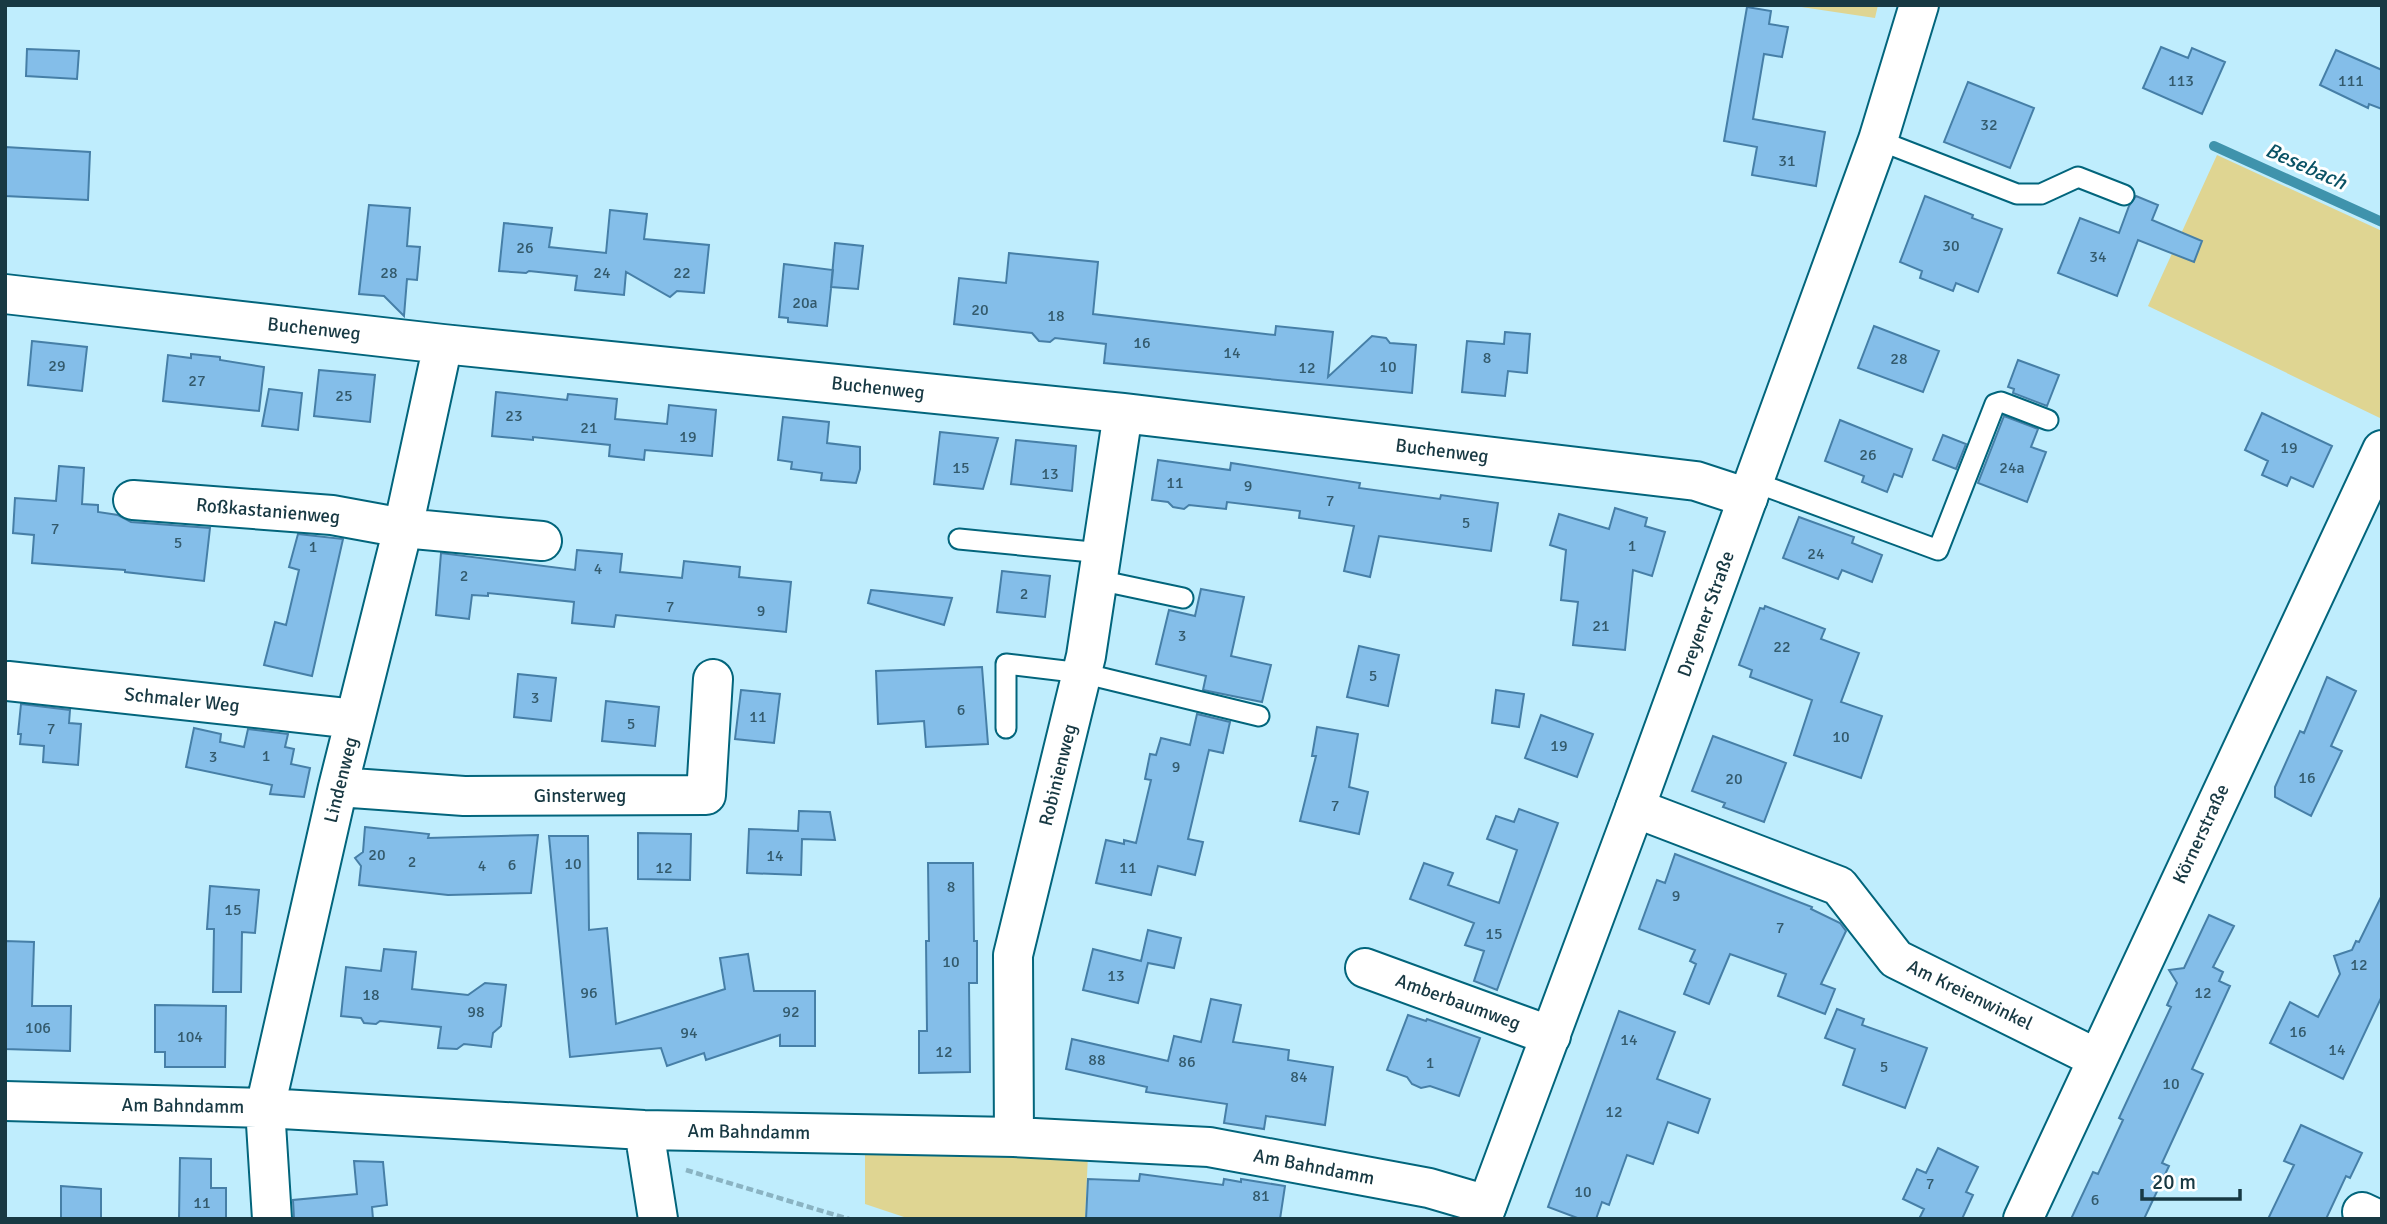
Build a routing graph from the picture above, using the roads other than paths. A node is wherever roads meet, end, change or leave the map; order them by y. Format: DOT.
graph roads {
  1 [pos="1919,5"];
  2 [pos="1878,139"];
  3 [pos="2124,195"];
  4 [pos="5,294"];
  5 [pos="443,344"];
  6 [pos="1123,413"];
  7 [pos="2048,420"];
  8 [pos="2382,450"];
  9 [pos="1751,490"];
  10 [pos="133,500"];
  11 [pos="403,528"];
  12 [pos="959,539"];
  13 [pos="542,541"];
  14 [pos="1100,567"];
  15 [pos="1183,598"];
  16 [pos="1083,673"];
  17 [pos="713,679"];
  18 [pos="8,681"];
  19 [pos="1258,716"];
  20 [pos="355,719"];
  21 [pos="1006,728"];
  22 [pos="338,787"];
  23 [pos="1635,808"];
  24 [pos="1364,968"];
  25 [pos="1551,1036"];
  26 [pos="2096,1058"];
  27 [pos="5,1101"];
  28 [pos="265,1108"];
  29 [pos="1014,1137"];
  30 [pos="645,1144"];
  31 [pos="1485,1212"];
  32 [pos="272,1219"];
  33 [pos="659,1219"];
  34 [pos="2023,1219"];
  1 -- 2 [label="street, Dreyener Straße"];
  2 -- 3 [label="lane"];
  2 -- 9 [label="street, Dreyener Straße"];
  4 -- 5 [label="street, Buchenweg"];
  5 -- 6 [label="street, Buchenweg"];
  5 -- 11 [label="street, Lindenweg"];
  6 -- 9 [label="street, Buchenweg"];
  6 -- 14 [label="street, Robinienweg"];
  7 -- 9 [label="lane"];
  8 -- 26 [label="street, Körnerstraße"];
  9 -- 23 [label="street, Dreyener Straße"];
  10 -- 11 [label="street, Roßkastanienweg"];
  11 -- 13 [label="street, Roßkastanienweg"];
  11 -- 20 [label="street, Lindenweg"];
  12 -- 14 [label="lane"];
  14 -- 15 [label="lane"];
  14 -- 16 [label="street, Robinienweg"];
  16 -- 19 [label="lane"];
  16 -- 21 [label="lane"];
  16 -- 29 [label="street, Robinienweg"];
  17 -- 22 [label="street, Ginsterweg"];
  18 -- 20 [label="street, Schmaler Weg"];
  20 -- 22 [label="street, Lindenweg"];
  22 -- 28 [label="street, Lindenweg"];
  23 -- 25 [label="street, Dreyener Straße"];
  23 -- 26 [label="street, Am Kreienwinkel"];
  24 -- 25 [label="street, Amberbaumweg"];
  25 -- 31 [label="street, Dreyener Straße"];
  26 -- 34 [label="street, Körnerstraße"];
  27 -- 28 [label="street, Am Bahndamm"];
  28 -- 30 [label="street, Am Bahndamm"];
  28 -- 32 [label="street, Lindenweg"];
  29 -- 30 [label="street, Am Bahndamm"];
  29 -- 31 [label="street, Am Bahndamm"];
  30 -- 33 [label="street"];
}
